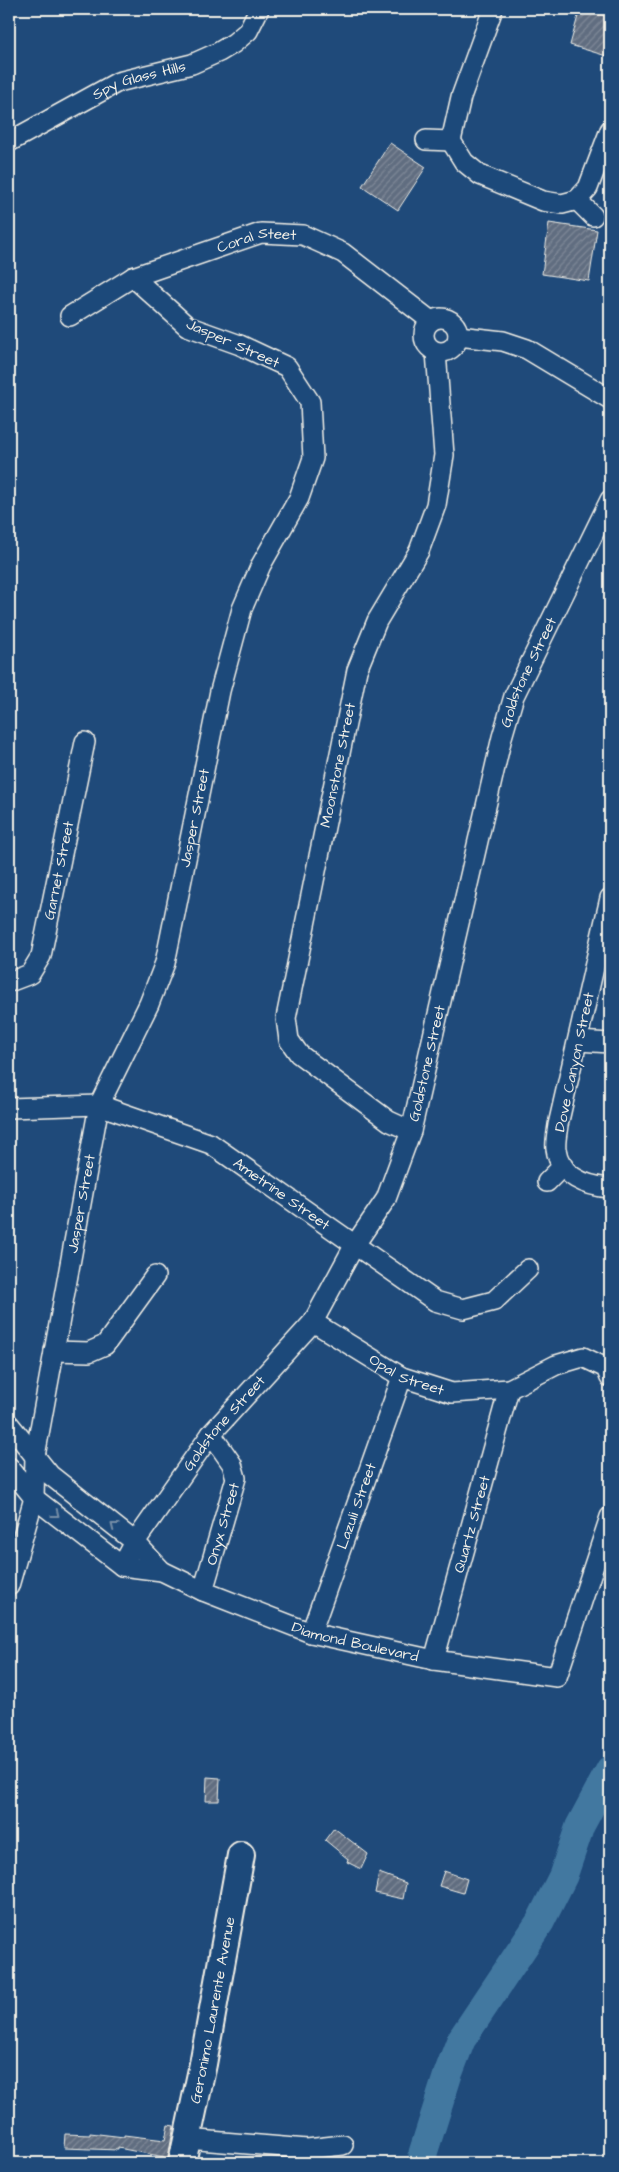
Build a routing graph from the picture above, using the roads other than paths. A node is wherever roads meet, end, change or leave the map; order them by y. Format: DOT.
graph roads {
  1 [pos="258,9"];
  2 [pos="493,9"];
  3 [pos="610,130"];
  4 [pos="426,140"];
  5 [pos="452,141"];
  6 [pos="9,142"];
  7 [pos="577,200"];
  8 [pos="593,216"];
  9 [pos="133,277"];
  10 [pos="70,316"];
  11 [pos="431,321"];
  12 [pos="458,336"];
  13 [pos="436,352"];
  14 [pos="610,400"];
  15 [pos="610,500"];
  16 [pos="85,742"];
  17 [pos="610,898"];
  18 [pos="9,982"];
  19 [pos="578,1041"];
  20 [pos="610,1043"];
  21 [pos="99,1105"];
  22 [pos="9,1108"];
  23 [pos="411,1131"];
  24 [pos="563,1166"];
  25 [pos="547,1182"];
  26 [pos="610,1188"];
  27 [pos="354,1246"];
  28 [pos="528,1269"];
  29 [pos="155,1276"];
  30 [pos="313,1322"];
  31 [pos="54,1351"];
  32 [pos="402,1378"];
  33 [pos="610,1378"];
  34 [pos="509,1389"];
  35 [pos="9,1424"];
  36 [pos="211,1434"];
  37 [pos="35,1456"];
  38 [pos="9,1468"];
  39 [pos="34,1498"];
  40 [pos="610,1517"];
  41 [pos="135,1542"];
  42 [pos="122,1566"];
  43 [pos="162,1571"];
  44 [pos="9,1586"];
  45 [pos="203,1591"];
  46 [pos="310,1633"];
  47 [pos="434,1660"];
  48 [pos="240,1855"];
  49 [pos="343,2145"];
  50 [pos="184,2151"];
  1 -- 6 [label="street, Spy Glass Hills"];
  2 -- 5 [label="street"];
  3 -- 7 [label="street"];
  4 -- 5 [label="street"];
  5 -- 7 [label="street"];
  7 -- 8 [label="street"];
  9 -- 10 [label="street, Coral Steet"];
  9 -- 11 [label="street, Coral Steet"];
  9 -- 21 [label="street, Jasper Street"];
  11 -- 12 [label="street"];
  11 -- 13 [label="street"];
  12 -- 13 [label="street"];
  12 -- 14 [label="street"];
  13 -- 23 [label="street, Moonstone Street"];
  15 -- 23 [label="street, Goldstone Street"];
  16 -- 18 [label="street, Garnet Street"];
  17 -- 19 [label="street, Dove Canyon Street"];
  19 -- 20 [label="street"];
  19 -- 24 [label="street, Dove Canyon Street"];
  21 -- 22 [label="street, Ametrine Street"];
  21 -- 27 [label="street, Ametrine Street"];
  21 -- 31 [label="street, Jasper Street"];
  23 -- 27 [label="street, Goldstone Street"];
  24 -- 25 [label="street"];
  24 -- 26 [label="street"];
  27 -- 28 [label="street, Ametrine Street"];
  27 -- 30 [label="street, Goldstone Street"];
  29 -- 31 [label="street"];
  30 -- 32 [label="street, Opal Street"];
  30 -- 36 [label="street, Goldstone Street"];
  31 -- 37 [label="street, Jasper Street"];
  32 -- 34 [label="street, Opal Street"];
  32 -- 46 [label="street, Lazuli Street"];
  33 -- 34 [label="street"];
  34 -- 47 [label="street, Quartz Street"];
  35 -- 37 [label="street, Diamond Boulevard"];
  36 -- 41 [label="street, Goldstone Street"];
  36 -- 45 [label="street, Onyx Street"];
  37 -- 39 [label="street, Jasper Street"];
  41 -- 37 [label="street, Diamond Boulevard, one-way"];
  38 -- 39 [label="street"];
  39 -- 42 [label="street, one-way"];
  39 -- 44 [label="street, Jasper Street"];
  40 -- 47 [label="street, Diamond Boulevard"];
  41 -- 42 [label="street, Goldstone Street"];
  41 -- 43 [label="street, Diamond Boulevard"];
  42 -- 43 [label="street, Diamond Boulevard"];
  43 -- 45 [label="street, Diamond Boulevard"];
  45 -- 46 [label="street, Diamond Boulevard"];
  46 -- 47 [label="street, Diamond Boulevard"];
  48 -- 50 [label="street, Geronimo Laurente Avenue"];
  49 -- 50 [label="street"];
}
